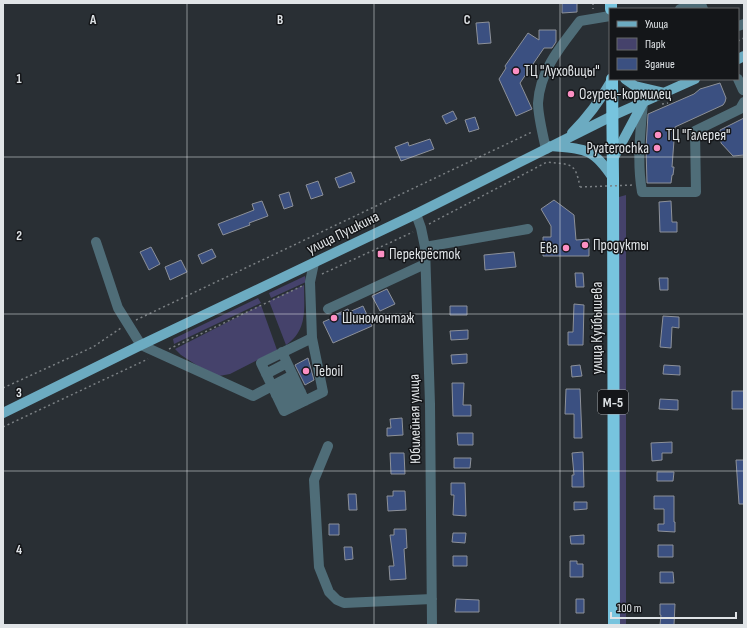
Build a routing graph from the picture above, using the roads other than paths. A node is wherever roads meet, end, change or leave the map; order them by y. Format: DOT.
graph roads {
  1 [pos="684,8"];
  2 [pos="703,8"];
  3 [pos="609,16"];
  4 [pos="611,80"];
  5 [pos="612,80"];
  6 [pos="626,80"];
  7 [pos="693,80"];
  8 [pos="738,80"];
  9 [pos="744,92"];
  10 [pos="665,94"];
  11 [pos="744,102"];
  12 [pos="643,103"];
  13 [pos="612,116"];
  14 [pos="566,139"];
  15 [pos="548,148"];
  16 [pos="613,159"];
  17 [pos="613,178"];
  18 [pos="416,214"];
  19 [pos="528,229"];
  20 [pos="96,242"];
  21 [pos="425,247"];
  22 [pos="314,263"];
  23 [pos="425,264"];
  24 [pos="328,309"];
  25 [pos="312,338"];
  26 [pos="141,345"];
  27 [pos="282,352"];
  28 [pos="287,364"];
  29 [pos="266,374"];
  30 [pos="299,388"];
  31 [pos="276,394"];
  32 [pos="3,413"];
  33 [pos="328,446"];
  34 [pos="432,599"];
  35 [pos="432,625"];
  36 [pos="614,625"];
  1 -- 2 [label="street"];
  3 -- 15 [label="street"];
  4 -- 14 [label="main road"];
  5 -- 13 [label="highway, улица Куйбышева / М-5"];
  6 -- 10 [label="main road"];
  7 -- 10 [label="main road, улица Пушкина"];
  8 -- 9 [label="street"];
  10 -- 12 [label="main road, улица Пушкина"];
  11 -- 12 [label="street"];
  12 -- 13 [label="main road, улица Пушкина"];
  12 -- 16 [label="main road"];
  13 -- 14 [label="main road, улица Пушкина"];
  13 -- 16 [label="highway, улица Куйбышева / М-5"];
  14 -- 15 [label="main road, улица Пушкина"];
  15 -- 17 [label="main road"];
  15 -- 18 [label="main road, улица Пушкина"];
  16 -- 17 [label="highway, улица Куйбышева / М-5"];
  17 -- 36 [label="highway, улица Куйбышева / М-5"];
  18 -- 21 [label="street, Юбилейная улица"];
  18 -- 22 [label="main road, улица Пушкина"];
  19 -- 21 [label="street"];
  20 -- 26 [label="street"];
  21 -- 23 [label="street, Юбилейная улица"];
  22 -- 25 [label="street"];
  22 -- 26 [label="main road, улица Пушкина"];
  23 -- 24 [label="street"];
  23 -- 34 [label="street, Юбилейная улица"];
  25 -- 27 [label="street"];
  25 -- 30 [label="street"];
  26 -- 31 [label="street"];
  26 -- 32 [label="main road, улица Пушкина"];
  27 -- 28 [label="street"];
  27 -- 29 [label="street"];
  28 -- 29 [label="street"];
  28 -- 30 [label="street"];
  29 -- 31 [label="street"];
  30 -- 31 [label="street"];
  30 -- 31 [label="street"];
  33 -- 34 [label="street"];
  34 -- 35 [label="street, Юбилейная улица"];
}
